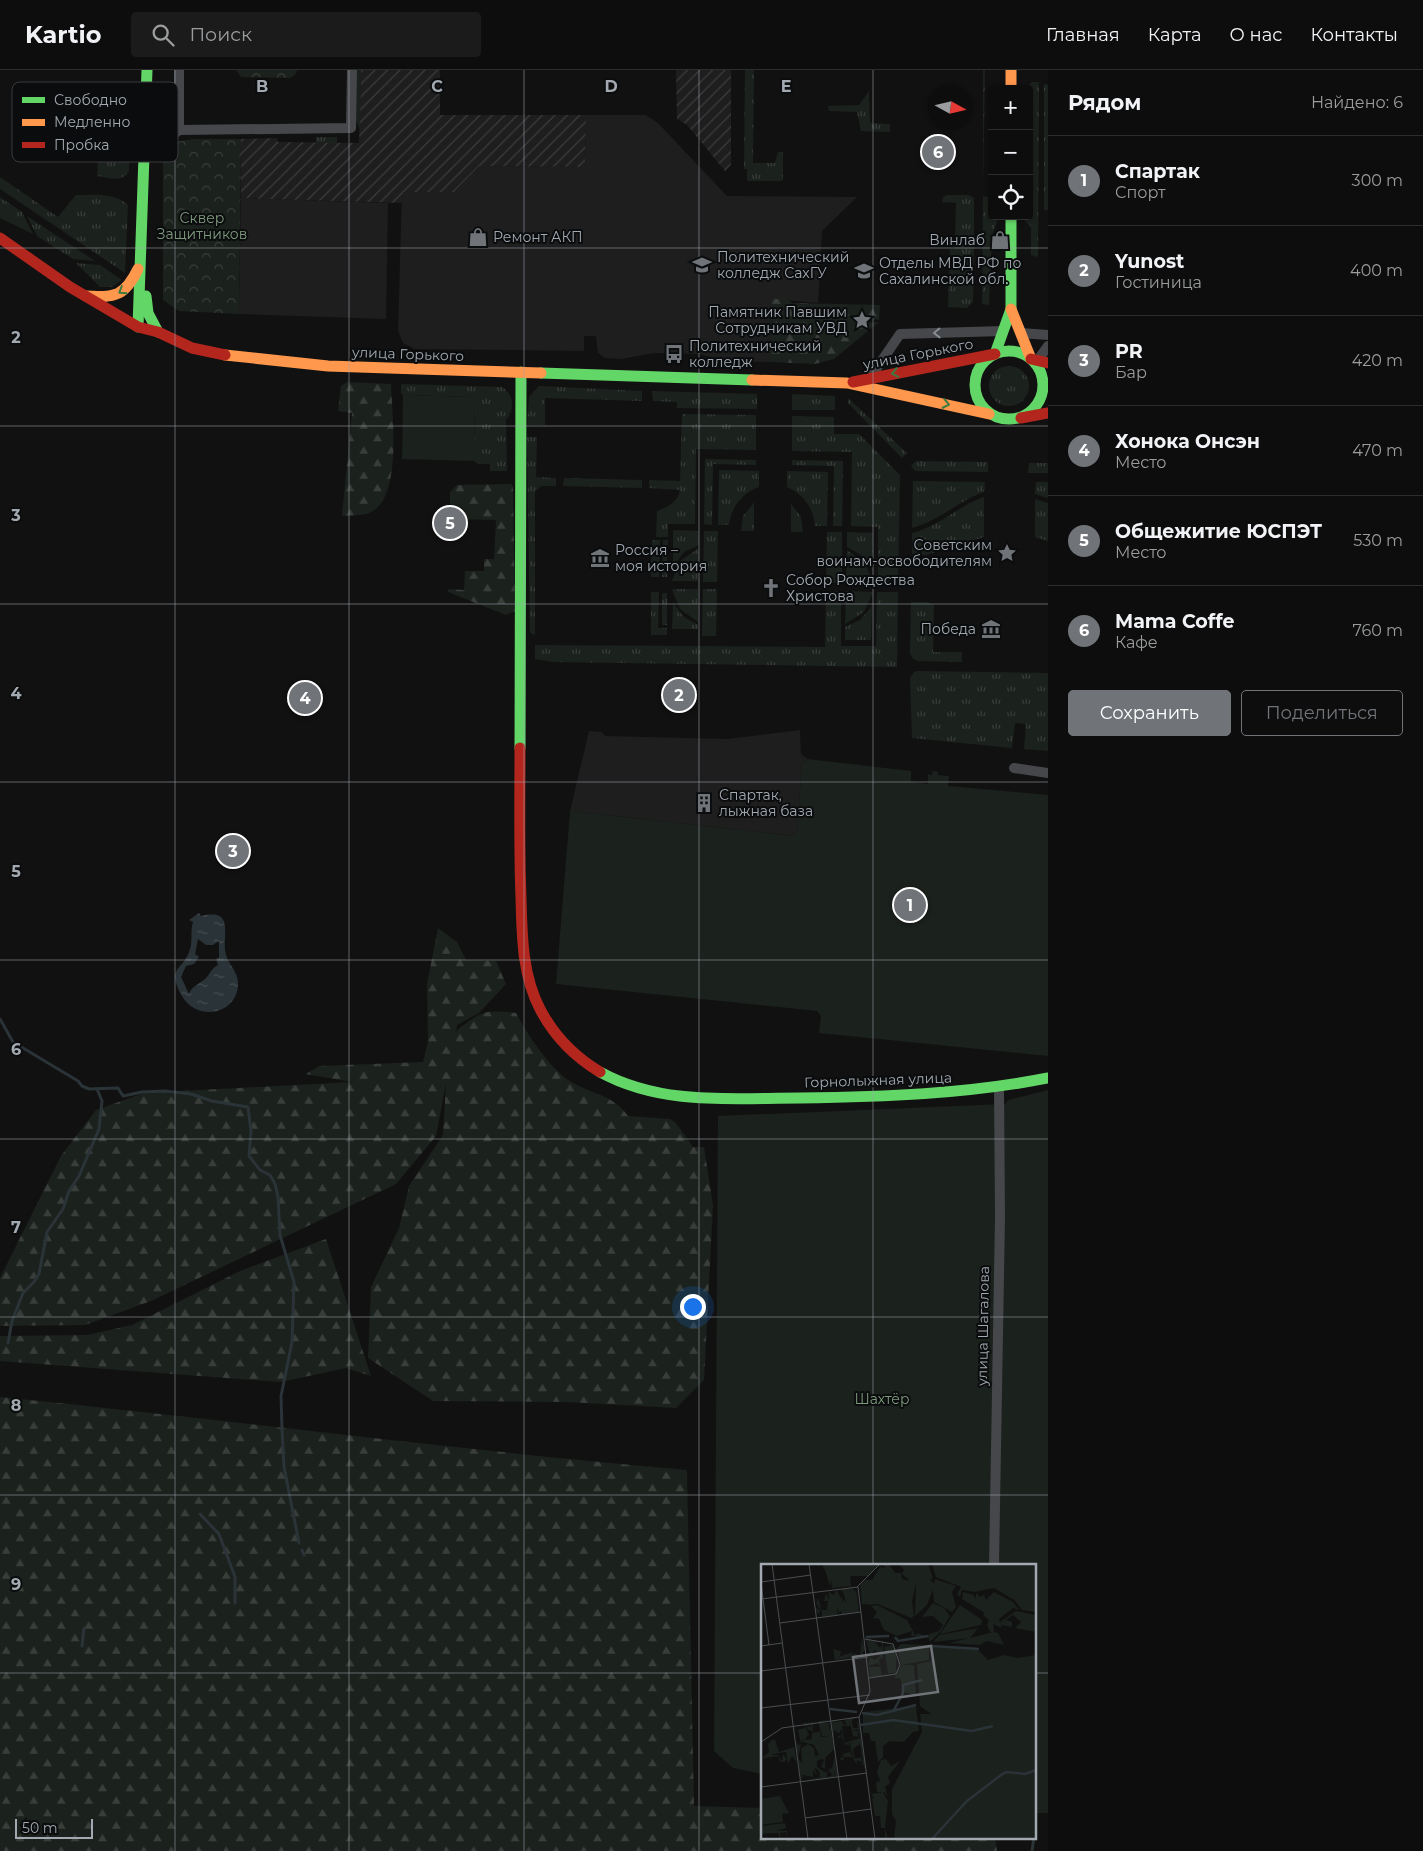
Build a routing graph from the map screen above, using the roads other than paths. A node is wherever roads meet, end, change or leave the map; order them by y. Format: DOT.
graph roads {
  1 [pos="179,70"];
  2 [pos="352,70"];
  3 [pos="1011,70"];
  4 [pos="1011,85"];
  5 [pos="179,130"];
  6 [pos="144,162"];
  7 [pos="1011,220"];
  8 [pos="0,238"];
  9 [pos="142,259"];
  10 [pos="85,296"];
  11 [pos="1011,309"];
  12 [pos="138,327"];
  13 [pos="1003,331"];
  14 [pos="158,332"];
  15 [pos="1021,333"];
  16 [pos="1048,335"];
  17 [pos="1048,346"];
  18 [pos="995,354"];
  19 [pos="1039,361"];
  20 [pos="521,372"];
  21 [pos="870,378"];
  22 [pos="847,383"];
  23 [pos="1048,412"];
  24 [pos="989,414"];
  25 [pos="1021,418"];
  26 [pos="1014,768"];
  27 [pos="1048,773"];
  28 [pos="1048,1078"];
  29 [pos="999,1087"];
  30 [pos="994,1564"];
  1 -- 5 [label="street"];
  2 -- 5 [label="street"];
  3 -- 4 [label="main road"];
  6 -- 9 [label="main road"];
  7 -- 11 [label="main road"];
  8 -- 10 [label="main road, улица Горького"];
  9 -- 10 [label="main road, one-way"];
  9 -- 12 [label="main road"];
  9 -- 14 [label="main road"];
  10 -- 12 [label="main road, улица Горького"];
  11 -- 13 [label="main road"];
  11 -- 15 [label="main road"];
  12 -- 14 [label="main road, улица Горького"];
  13 -- 18 [label="main road"];
  13 -- 21 [label="street, one-way"];
  14 -- 20 [label="main road, улица Горького"];
  15 -- 16 [label="street"];
  15 -- 19 [label="main road"];
  17 -- 19 [label="street"];
  18 -- 19 [label="main road"];
  18 -- 21 [label="main road, улица Горького, one-way"];
  18 -- 24 [label="main road"];
  19 -- 25 [label="main road"];
  20 -- 22 [label="main road, улица Горького"];
  20 -- 29 [label="main road, Горнолыжная улица"];
  21 -- 22 [label="main road, улица Горького"];
  22 -- 24 [label="main road, улица Горького, one-way"];
  23 -- 25 [label="main road"];
  24 -- 25 [label="main road"];
  26 -- 27 [label="street"];
  28 -- 29 [label="main road, Горнолыжная улица"];
  29 -- 30 [label="street, улица Шагалова"];
}
